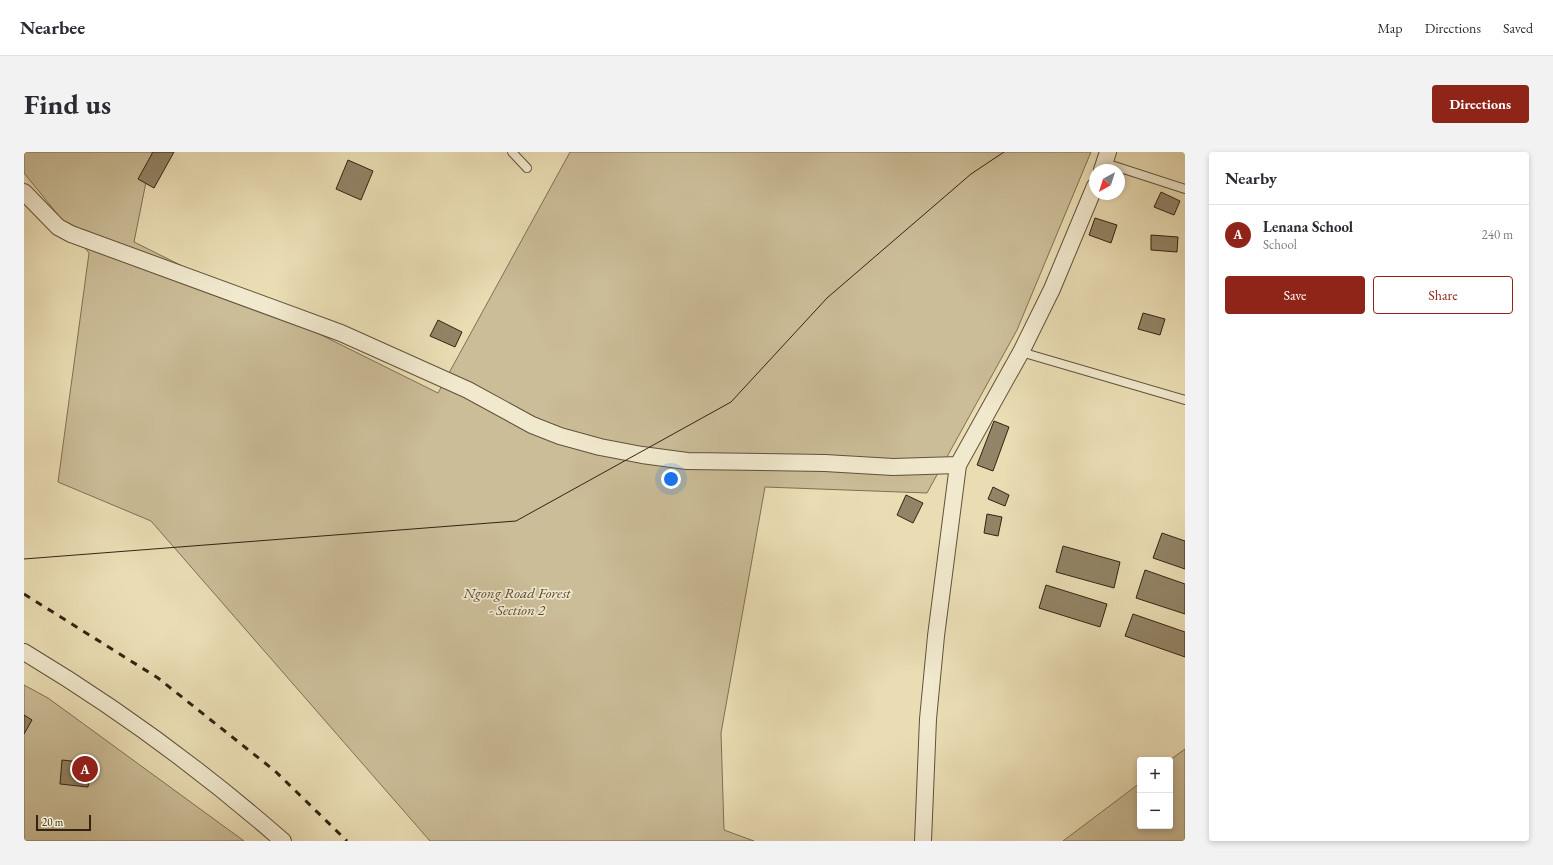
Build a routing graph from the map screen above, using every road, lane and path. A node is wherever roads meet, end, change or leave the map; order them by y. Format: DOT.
graph roads {
  1 [pos="512,152"];
  2 [pos="1105,162"];
  3 [pos="527,168"];
  4 [pos="1185,189"];
  5 [pos="24,192"];
  6 [pos="1089,200"];
  7 [pos="1021,352"];
  8 [pos="1185,400"];
  9 [pos="958,464"];
  10 [pos="24,652"];
  11 [pos="283,841"];
  12 [pos="923,841"];
  1 -- 3 [label="lane"];
  2 -- 4 [label="lane"];
  5 -- 9 [label="street"];
  6 -- 7 [label="street"];
  7 -- 8 [label="lane"];
  7 -- 9 [label="street"];
  9 -- 12 [label="street"];
  10 -- 11 [label="street"];
}
